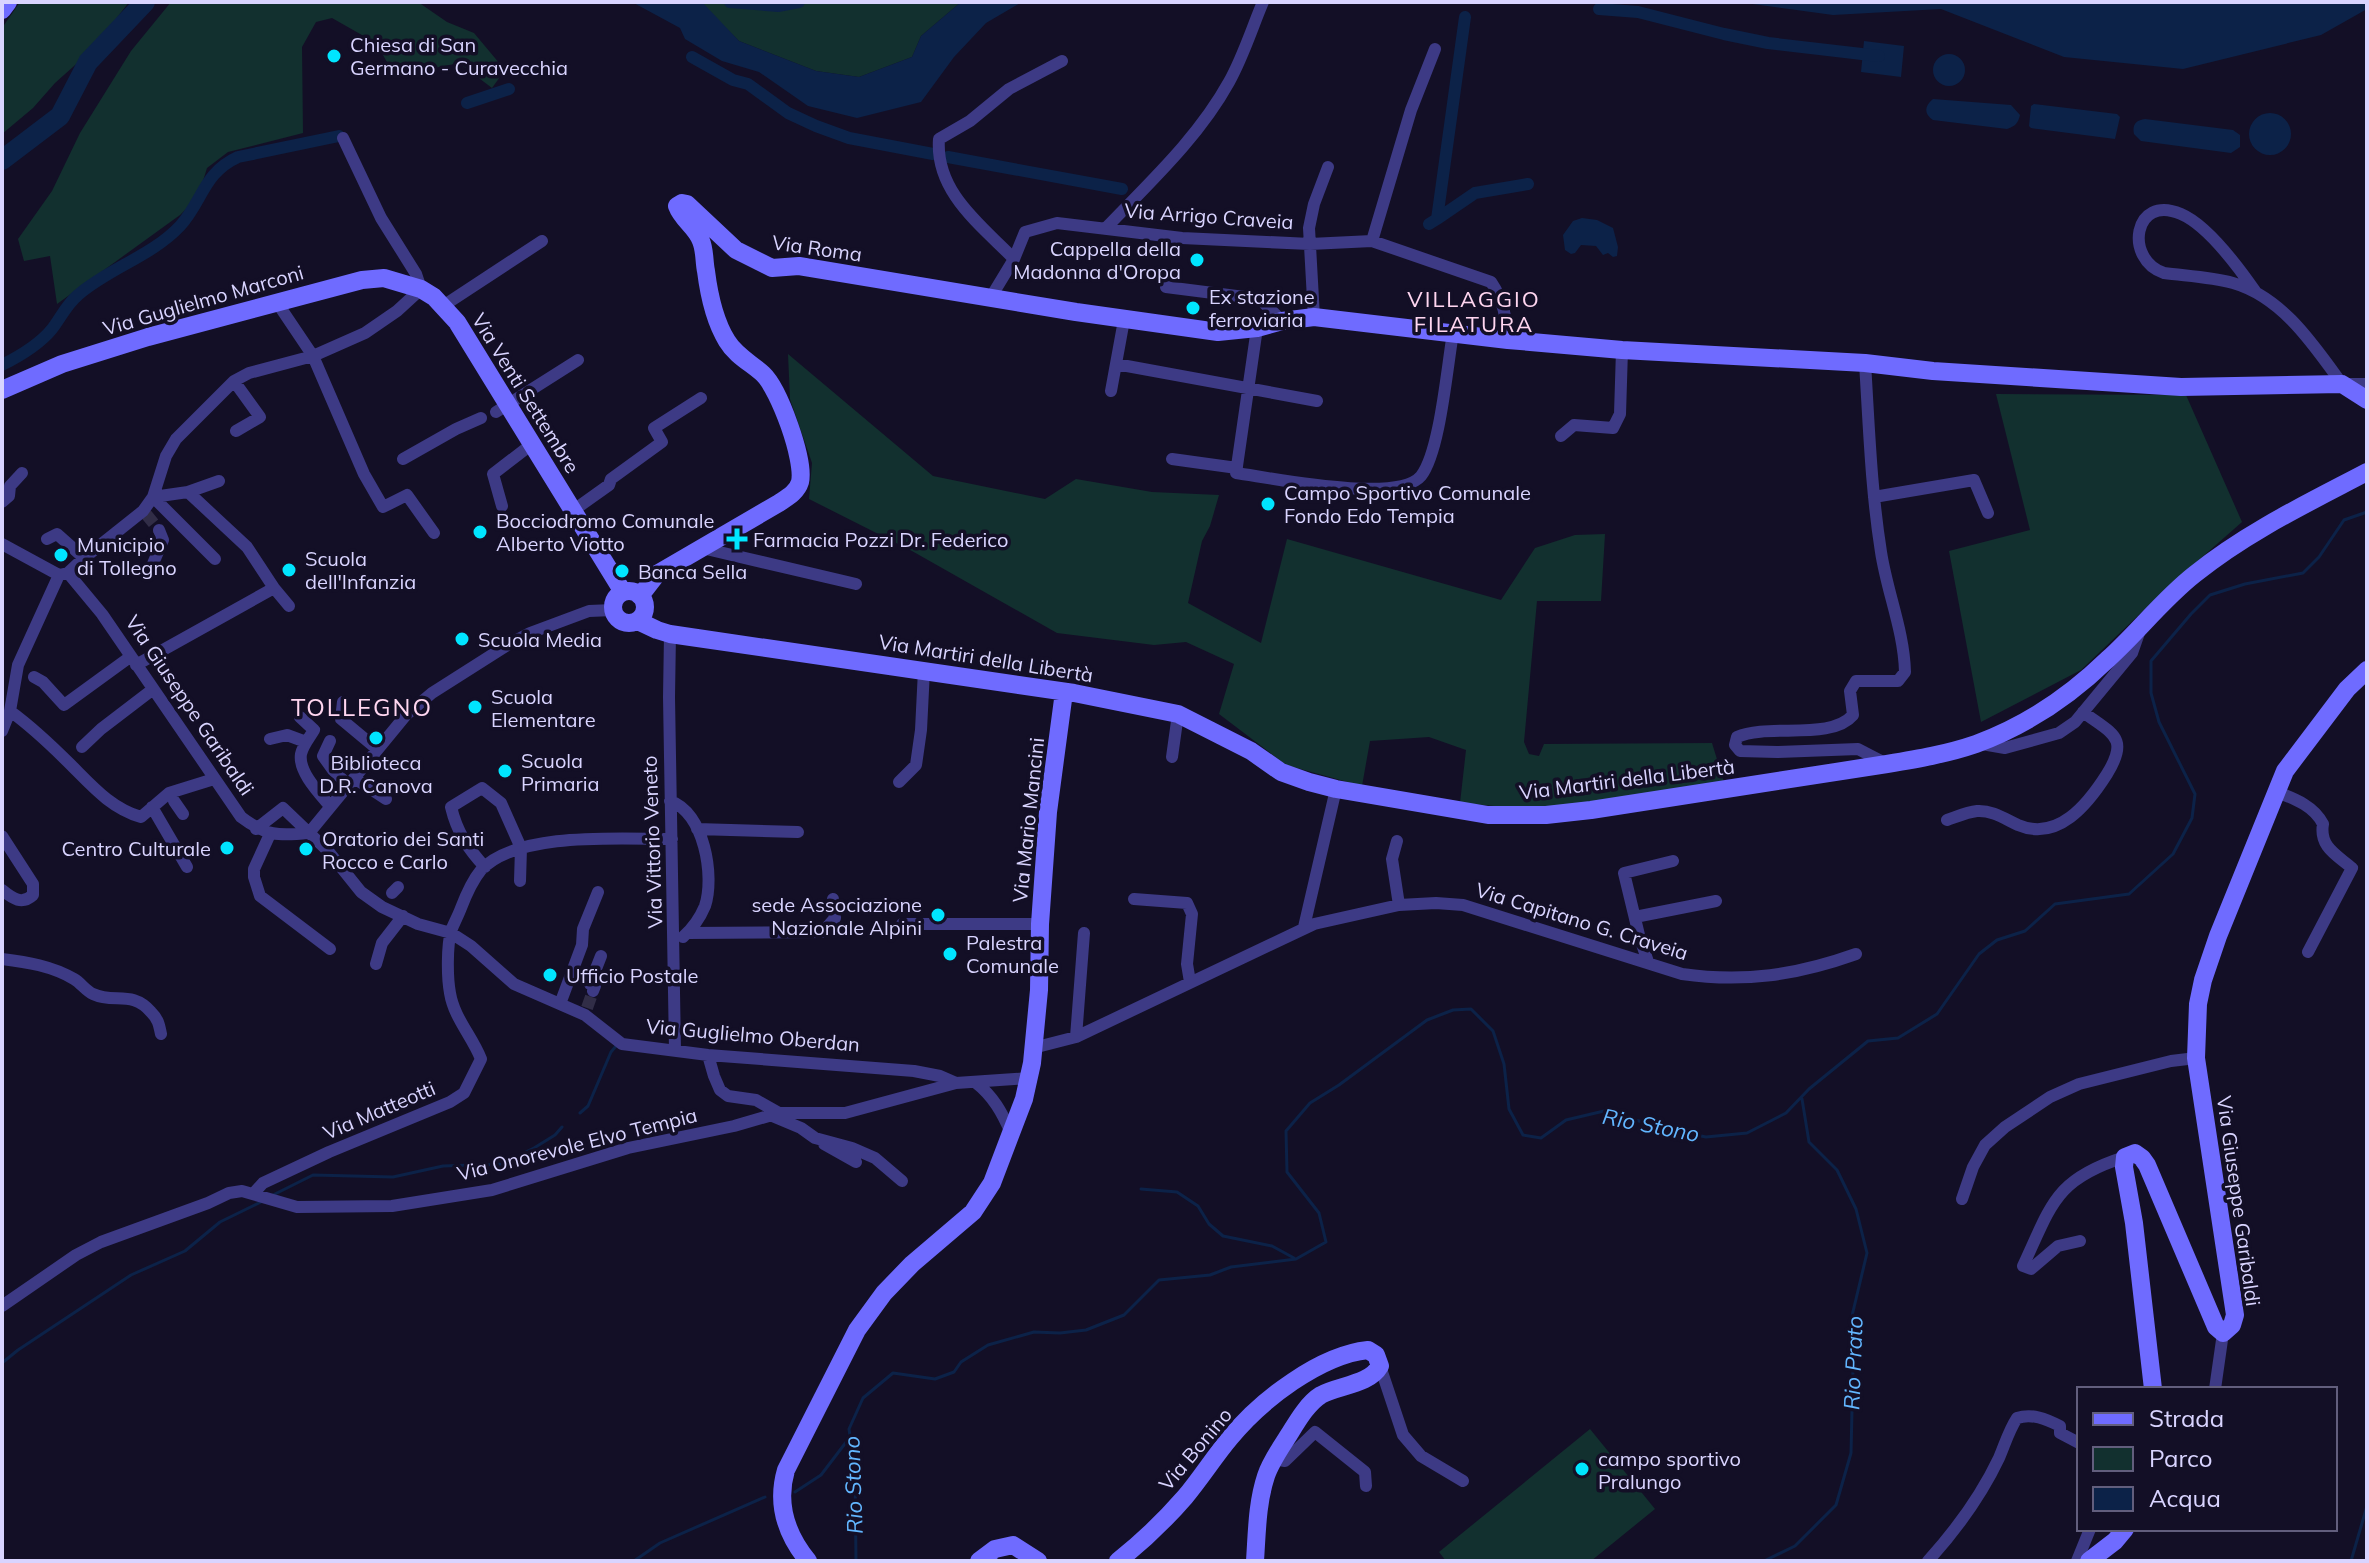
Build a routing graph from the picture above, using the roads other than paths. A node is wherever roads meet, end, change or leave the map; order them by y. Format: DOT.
graph roads {
  1 [pos="8,2"];
  2 [pos="1263,2"];
  3 [pos="2,10"];
  4 [pos="1435,49"];
  5 [pos="1062,61"];
  6 [pos="343,138"];
  7 [pos="1328,167"];
  8 [pos="1106,228"];
  9 [pos="542,241"];
  10 [pos="1372,241"];
  11 [pos="1310,244"];
  12 [pos="1014,259"];
  13 [pos="1166,287"];
  14 [pos="421,289"];
  15 [pos="2255,291"];
  16 [pos="991,297"];
  17 [pos="276,301"];
  18 [pos="443,306"];
  19 [pos="1314,317"];
  20 [pos="1124,320"];
  21 [pos="1282,321"];
  22 [pos="1257,328"];
  23 [pos="1453,333"];
  24 [pos="1508,340"];
  25 [pos="1622,350"];
  26 [pos="313,356"];
  27 [pos="578,360"];
  28 [pos="1865,363"];
  29 [pos="1116,364"];
  30 [pos="234,381"];
  31 [pos="2342,384"];
  32 [pos="2367,384"];
  33 [pos="2,390"];
  34 [pos="1248,390"];
  35 [pos="1111,391"];
  36 [pos="701,398"];
  37 [pos="2367,400"];
  38 [pos="1317,401"];
  39 [pos="503,408"];
  40 [pos="481,418"];
  41 [pos="236,431"];
  42 [pos="1561,436"];
  43 [pos="532,444"];
  44 [pos="403,459"];
  45 [pos="1172,459"];
  46 [pos="1237,468"];
  47 [pos="2367,472"];
  48 [pos="22,473"];
  49 [pos="219,481"];
  50 [pos="188,492"];
  51 [pos="153,497"];
  52 [pos="1874,497"];
  53 [pos="2,502"];
  54 [pos="502,506"];
  55 [pos="574,510"];
  56 [pos="1988,513"];
  57 [pos="159,530"];
  58 [pos="434,533"];
  59 [pos="47,539"];
  60 [pos="2,544"];
  61 [pos="702,548"];
  62 [pos="84,558"];
  63 [pos="215,559"];
  64 [pos="152,566"];
  65 [pos="63,574"];
  66 [pos="856,584"];
  67 [pos="274,588"];
  68 [pos="632,594"];
  69 [pos="289,606"];
  70 [pos="613,610"];
  71 [pos="638,621"];
  72 [pos="2141,626"];
  73 [pos="670,634"];
  74 [pos="133,661"];
  75 [pos="924,670"];
  76 [pos="2367,670"];
  77 [pos="34,677"];
  78 [pos="152,690"];
  79 [pos="1064,692"];
  80 [pos="343,702"];
  81 [pos="10,711"];
  82 [pos="2083,712"];
  83 [pos="1178,714"];
  84 [pos="300,717"];
  85 [pos="2,731"];
  86 [pos="270,739"];
  87 [pos="330,741"];
  88 [pos="306,742"];
  89 [pos="1978,743"];
  90 [pos="82,747"];
  91 [pos="377,749"];
  92 [pos="1172,757"];
  93 [pos="1887,764"];
  94 [pos="214,779"];
  95 [pos="351,781"];
  96 [pos="899,782"];
  97 [pos="1336,789"];
  98 [pos="2277,792"];
  99 [pos="171,796"];
  100 [pos="386,799"];
  101 [pos="670,801"];
  102 [pos="330,806"];
  103 [pos="152,807"];
  104 [pos="183,814"];
  105 [pos="1947,820"];
  106 [pos="256,829"];
  107 [pos="697,829"];
  108 [pos="798,832"];
  109 [pos="309,833"];
  110 [pos="270,834"];
  111 [pos="2,836"];
  112 [pos="672,839"];
  113 [pos="1397,841"];
  114 [pos="521,848"];
  115 [pos="1673,861"];
  116 [pos="187,867"];
  117 [pos="485,867"];
  118 [pos="520,881"];
  119 [pos="2,890"];
  120 [pos="598,892"];
  121 [pos="833,899"];
  122 [pos="1134,899"];
  123 [pos="1716,901"];
  124 [pos="1399,905"];
  125 [pos="403,916"];
  126 [pos="1635,917"];
  127 [pos="902,924"];
  128 [pos="1040,924"];
  129 [pos="1304,927"];
  130 [pos="451,933"];
  131 [pos="688,933"];
  132 [pos="1084,933"];
  133 [pos="675,944"];
  134 [pos="330,949"];
  135 [pos="2308,952"];
  136 [pos="1856,954"];
  137 [pos="601,956"];
  138 [pos="2,959"];
  139 [pos="1648,962"];
  140 [pos="376,964"];
  141 [pos="1190,982"];
  142 [pos="593,991"];
  143 [pos="560,1004"];
  144 [pos="161,1034"];
  145 [pos="1076,1037"];
  146 [pos="1033,1048"];
  147 [pos="675,1050"];
  148 [pos="708,1055"];
  149 [pos="2196,1058"];
  150 [pos="1029,1078"];
  151 [pos="975,1082"];
  152 [pos="956,1083"];
  153 [pos="775,1114"];
  154 [pos="1011,1133"];
  155 [pos="815,1138"];
  156 [pos="2125,1157"];
  157 [pos="856,1162"];
  158 [pos="902,1181"];
  159 [pos="253,1194"];
  160 [pos="1962,1199"];
  161 [pos="2080,1241"];
  162 [pos="2,1306"];
  163 [pos="2223,1333"];
  164 [pos="1380,1366"];
  165 [pos="2153,1387"];
  166 [pos="2215,1387"];
  167 [pos="2077,1442"];
  168 [pos="1274,1459"];
  169 [pos="1463,1481"];
  170 [pos="1366,1486"];
  171 [pos="2089,1531"];
  172 [pos="2123,1531"];
  173 [pos="808,1561"];
  174 [pos="979,1561"];
  175 [pos="1038,1561"];
  176 [pos="1118,1561"];
  177 [pos="1255,1561"];
  178 [pos="1928,1561"];
  179 [pos="2077,1561"];
  180 [pos="2089,1561"];
  1 -- 3 [label="street"];
  2 -- 8 [label="street, Via Arrigo Craveia"];
  4 -- 10 [label="street"];
  5 -- 12 [label="street"];
  6 -- 14 [label="street, Via Venti Settembre"];
  7 -- 11 [label="street, Via Arrigo Craveia"];
  8 -- 11 [label="street, Via Arrigo Craveia"];
  8 -- 12 [label="street, Via Arrigo Craveia"];
  9 -- 18 [label="street"];
  10 -- 11 [label="street"];
  10 -- 24 [label="street"];
  11 -- 19 [label="street, Via Arrigo Craveia"];
  12 -- 16 [label="street, Via Arrigo Craveia"];
  13 -- 21 [label="street"];
  14 -- 17 [label="street, Via Guglielmo Marconi"];
  14 -- 18 [label="street, Via Venti Settembre"];
  14 -- 26 [label="street"];
  15 -- 15 [label="street"];
  15 -- 31 [label="street"];
  16 -- 20 [label="street, Via Roma"];
  16 -- 61 [label="street, Via Roma"];
  17 -- 26 [label="street"];
  17 -- 33 [label="street, Via Guglielmo Marconi"];
  18 -- 39 [label="street, Via Venti Settembre"];
  19 -- 21 [label="street, Via Roma"];
  19 -- 23 [label="street, Via Roma"];
  20 -- 22 [label="street, Via Roma"];
  20 -- 29 [label="street"];
  21 -- 22 [label="street, Via Roma"];
  22 -- 34 [label="street"];
  23 -- 24 [label="street, Via Roma"];
  23 -- 46 [label="street"];
  24 -- 25 [label="street, Via Roma"];
  25 -- 28 [label="street, Via Roma"];
  25 -- 42 [label="street"];
  26 -- 30 [label="street"];
  26 -- 58 [label="street"];
  27 -- 39 [label="street"];
  28 -- 31 [label="street, Via Roma"];
  28 -- 52 [label="street"];
  29 -- 34 [label="street"];
  29 -- 35 [label="street"];
  30 -- 41 [label="street"];
  30 -- 51 [label="street"];
  31 -- 32 [label="street"];
  31 -- 37 [label="street"];
  34 -- 38 [label="street"];
  34 -- 46 [label="street"];
  36 -- 55 [label="street"];
  39 -- 43 [label="street, Via Venti Settembre"];
  40 -- 44 [label="street"];
  43 -- 54 [label="street"];
  43 -- 55 [label="street, Via Venti Settembre"];
  45 -- 46 [label="street"];
  47 -- 72 [label="street, Via Martiri della Libertà"];
  48 -- 53 [label="street"];
  49 -- 50 [label="street"];
  50 -- 51 [label="street"];
  50 -- 67 [label="street"];
  51 -- 62 [label="street"];
  51 -- 63 [label="street"];
  52 -- 56 [label="street"];
  52 -- 93 [label="street"];
  55 -- 68 [label="street, Via Venti Settembre"];
  57 -- 64 [label="street"];
  59 -- 62 [label="street"];
  60 -- 65 [label="street, Via Giuseppe Garibaldi"];
  61 -- 66 [label="street"];
  61 -- 68 [label="street, Via Roma"];
  62 -- 65 [label="street"];
  65 -- 74 [label="street, Via Giuseppe Garibaldi"];
  65 -- 81 [label="street"];
  67 -- 69 [label="street"];
  67 -- 74 [label="street"];
  68 -- 70 [label="street"];
  68 -- 71 [label="street"];
  70 -- 71 [label="street"];
  70 -- 91 [label="street"];
  71 -- 73 [label="street, Via Martiri della Libertà"];
  72 -- 82 [label="street"];
  72 -- 89 [label="street, Via Martiri della Libertà"];
  73 -- 75 [label="street, Via Martiri della Libertà"];
  73 -- 101 [label="street, Via Vittorio Veneto"];
  74 -- 77 [label="street"];
  74 -- 78 [label="street, Via Giuseppe Garibaldi"];
  75 -- 79 [label="street, Via Martiri della Libertà"];
  75 -- 96 [label="street"];
  76 -- 98 [label="street, Via Giuseppe Garibaldi"];
  78 -- 90 [label="street"];
  78 -- 94 [label="street, Via Giuseppe Garibaldi"];
  79 -- 83 [label="street, Via Martiri della Libertà"];
  79 -- 128 [label="street, Via Mario Mancini"];
  80 -- 91 [label="street"];
  81 -- 85 [label="street"];
  81 -- 103 [label="street"];
  82 -- 89 [label="street"];
  82 -- 105 [label="street"];
  83 -- 92 [label="street"];
  83 -- 97 [label="street, Via Martiri della Libertà"];
  84 -- 88 [label="street"];
  86 -- 88 [label="street"];
  87 -- 95 [label="street"];
  88 -- 102 [label="street"];
  89 -- 93 [label="street, Via Martiri della Libertà"];
  91 -- 95 [label="street"];
  93 -- 97 [label="street, Via Martiri della Libertà"];
  94 -- 99 [label="street"];
  94 -- 106 [label="street, Via Giuseppe Garibaldi"];
  95 -- 100 [label="street"];
  95 -- 102 [label="street"];
  97 -- 129 [label="street"];
  98 -- 135 [label="street"];
  98 -- 149 [label="street, Via Giuseppe Garibaldi"];
  99 -- 103 [label="street"];
  99 -- 104 [label="street"];
  101 -- 107 [label="street"];
  101 -- 112 [label="street, Via Vittorio Veneto"];
  102 -- 109 [label="street"];
  103 -- 116 [label="street"];
  106 -- 109 [label="street, Via Guglielmo Oberdan"];
  106 -- 110 [label="street, Via Giuseppe Garibaldi"];
  107 -- 108 [label="street"];
  107 -- 131 [label="street"];
  109 -- 110 [label="street, Via Giuseppe Garibaldi"];
  109 -- 125 [label="street, Via Guglielmo Oberdan"];
  110 -- 134 [label="street"];
  111 -- 119 [label="street"];
  112 -- 114 [label="street, Via Matteotti"];
  112 -- 133 [label="street, Via Vittorio Veneto"];
  113 -- 124 [label="street"];
  114 -- 117 [label="street, Via Matteotti"];
  114 -- 117 [label="street"];
  114 -- 118 [label="street"];
  115 -- 126 [label="street"];
  117 -- 130 [label="street, Via Matteotti"];
  120 -- 143 [label="street"];
  121 -- 131 [label="street"];
  122 -- 141 [label="street"];
  123 -- 126 [label="street"];
  124 -- 129 [label="street, Via Capitano G. Craveia"];
  124 -- 139 [label="street, Via Capitano G. Craveia"];
  125 -- 130 [label="street, Via Guglielmo Oberdan"];
  125 -- 140 [label="street"];
  126 -- 139 [label="street"];
  127 -- 128 [label="street"];
  128 -- 146 [label="street, Via Mario Mancini"];
  129 -- 141 [label="street, Via Capitano G. Craveia"];
  130 -- 143 [label="street, Via Guglielmo Oberdan"];
  130 -- 159 [label="street, Via Matteotti"];
  131 -- 133 [label="street"];
  132 -- 145 [label="street"];
  133 -- 147 [label="street, Via Vittorio Veneto"];
  136 -- 139 [label="street, Via Capitano G. Craveia"];
  137 -- 142 [label="street"];
  138 -- 144 [label="street"];
  141 -- 145 [label="street, Via Capitano G. Craveia"];
  143 -- 147 [label="street, Via Guglielmo Oberdan"];
  145 -- 146 [label="street, Via Capitano G. Craveia"];
  146 -- 150 [label="street"];
  147 -- 148 [label="street, Via Guglielmo Oberdan"];
  148 -- 152 [label="street, Via Guglielmo Oberdan"];
  148 -- 153 [label="street"];
  149 -- 160 [label="street"];
  149 -- 163 [label="street, Via Giuseppe Garibaldi"];
  150 -- 151 [label="street, Via Guglielmo Oberdan"];
  150 -- 154 [label="street"];
  151 -- 152 [label="street, Via Guglielmo Oberdan"];
  151 -- 154 [label="street"];
  152 -- 153 [label="street, Via Onorevole Elvo Tempia"];
  153 -- 155 [label="street"];
  153 -- 159 [label="street, Via Onorevole Elvo Tempia"];
  154 -- 173 [label="street"];
  155 -- 157 [label="street"];
  155 -- 158 [label="street"];
  156 -- 161 [label="street"];
  156 -- 163 [label="street"];
  156 -- 165 [label="street"];
  159 -- 162 [label="street, Via Matteotti"];
  163 -- 166 [label="street"];
  164 -- 168 [label="street"];
  164 -- 169 [label="street"];
  164 -- 176 [label="street, Via Bonino"];
  167 -- 178 [label="street"];
  168 -- 170 [label="street"];
  168 -- 177 [label="street"];
  171 -- 179 [label="street"];
  172 -- 180 [label="street"];
  174 -- 175 [label="street"];
}
